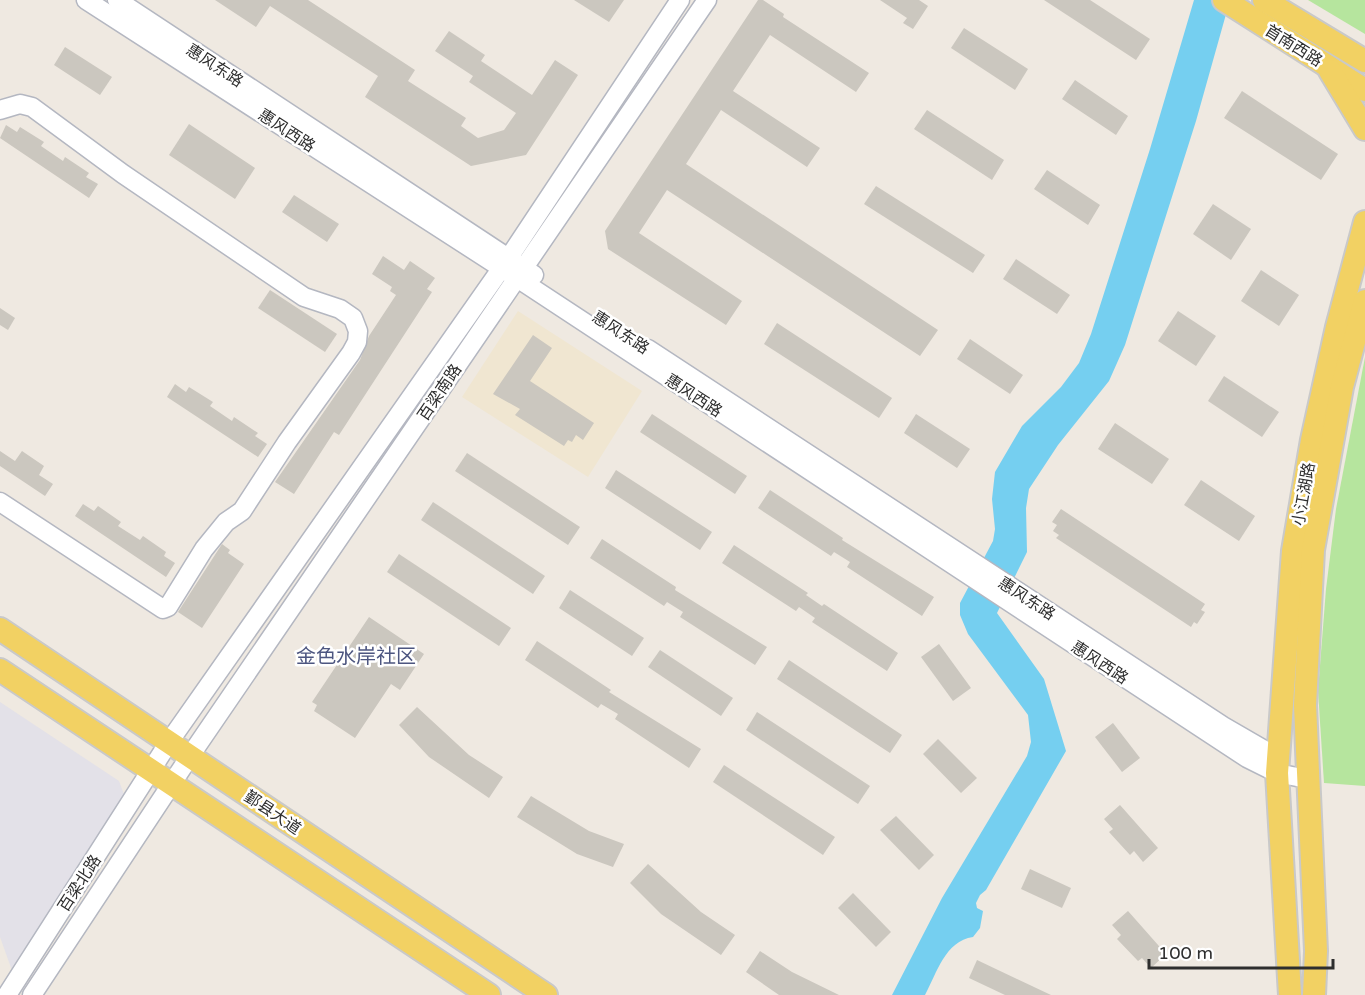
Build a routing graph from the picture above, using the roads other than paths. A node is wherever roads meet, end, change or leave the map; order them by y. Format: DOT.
graph roads {
  1 [pos="86,0"];
  2 [pos="117,0"];
  3 [pos="680,0"];
  4 [pos="707,0"];
  5 [pos="1224,0"];
  6 [pos="1264,0"];
  7 [pos="1342,48"];
  8 [pos="1365,50"];
  9 [pos="1365,61"];
  10 [pos="1326,65"];
  11 [pos="1365,90"];
  12 [pos="0,110"];
  13 [pos="1365,129"];
  14 [pos="1365,222"];
  15 [pos="513,269"];
  16 [pos="1365,301"];
  17 [pos="0,502"];
  18 [pos="0,629"];
  19 [pos="0,670"];
  20 [pos="169,742"];
  21 [pos="190,756"];
  22 [pos="1277,765"];
  23 [pos="1306,770"];
  24 [pos="150,771"];
  25 [pos="171,785"];
  26 [pos="10,990"];
  27 [pos="32,995"];
  28 [pos="489,995"];
  29 [pos="546,995"];
  30 [pos="1290,995"];
  31 [pos="1314,995"];
  1 -- 15 [label="street, 惠风西路"];
  2 -- 15 [label="street, 惠风东路"];
  3 -- 15 [label="street, 百梁南路"];
  4 -- 15 [label="street, 百梁南路"];
  5 -- 10 [label="main road, 首南西路"];
  6 -- 7 [label="main road, 首南西路"];
  7 -- 8 [label="main road"];
  7 -- 9 [label="main road, 首南西路"];
  10 -- 11 [label="main road, 首南西路"];
  10 -- 13 [label="main road"];
  12 -- 17 [label="street"];
  14 -- 22 [label="main road, 小江湖路"];
  15 -- 20 [label="street, 百梁南路"];
  15 -- 21 [label="street, 百梁南路"];
  15 -- 22 [label="street, 惠风东路"];
  16 -- 23 [label="main road, 小江湖路"];
  18 -- 20 [label="main road, 鄞县大道"];
  19 -- 24 [label="main road, 鄞县大道"];
  20 -- 21 [label="main road, 鄞县大道"];
  20 -- 24 [label="street, 百梁南路"];
  21 -- 25 [label="street, 百梁南路"];
  21 -- 29 [label="main road, 鄞县大道"];
  22 -- 23 [label="main road"];
  22 -- 30 [label="main road, 小江湖路"];
  23 -- 31 [label="main road, 小江湖路"];
  24 -- 25 [label="main road, 鄞县大道"];
  24 -- 26 [label="street, 百梁北路"];
  25 -- 27 [label="street, 百梁北路"];
  25 -- 28 [label="main road, 鄞县大道"];
}
